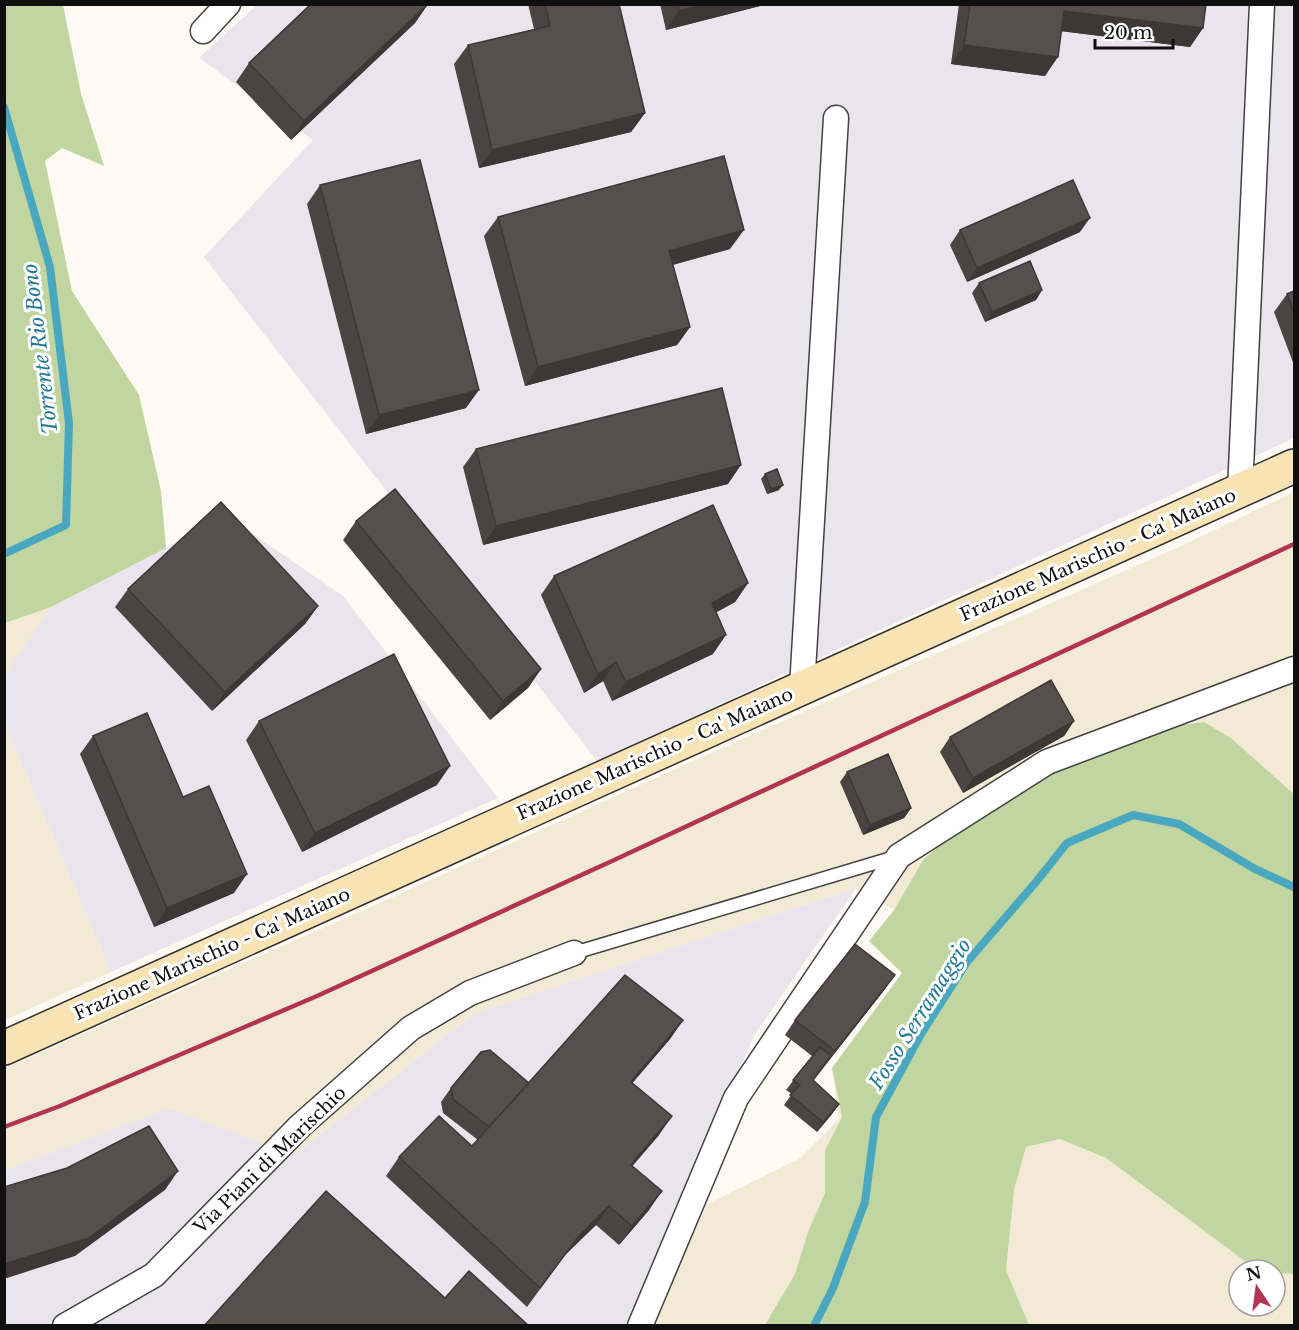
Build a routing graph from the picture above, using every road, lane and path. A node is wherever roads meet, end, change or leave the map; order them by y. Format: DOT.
graph roads {
  1 [pos="228,4"];
  2 [pos="1262,4"];
  3 [pos="203,31"];
  4 [pos="836,118"];
  5 [pos="1294,466"];
  6 [pos="1240,491"];
  7 [pos="1294,669"];
  8 [pos="802,688"];
  9 [pos="899,856"];
  10 [pos="574,953"];
  11 [pos="10,1045"];
  12 [pos="65,1326"];
  13 [pos="640,1326"];
  1 -- 3 [label="street"];
  2 -- 6 [label="street"];
  4 -- 8 [label="street"];
  5 -- 6 [label="main road, Frazione Marischio - Ca' Maiano"];
  6 -- 8 [label="main road, Frazione Marischio - Ca' Maiano"];
  7 -- 9 [label="street"];
  8 -- 11 [label="main road, Frazione Marischio - Ca' Maiano"];
  9 -- 10 [label="lane"];
  9 -- 13 [label="street"];
  10 -- 12 [label="street, Via Piani di Marischio"];
}
